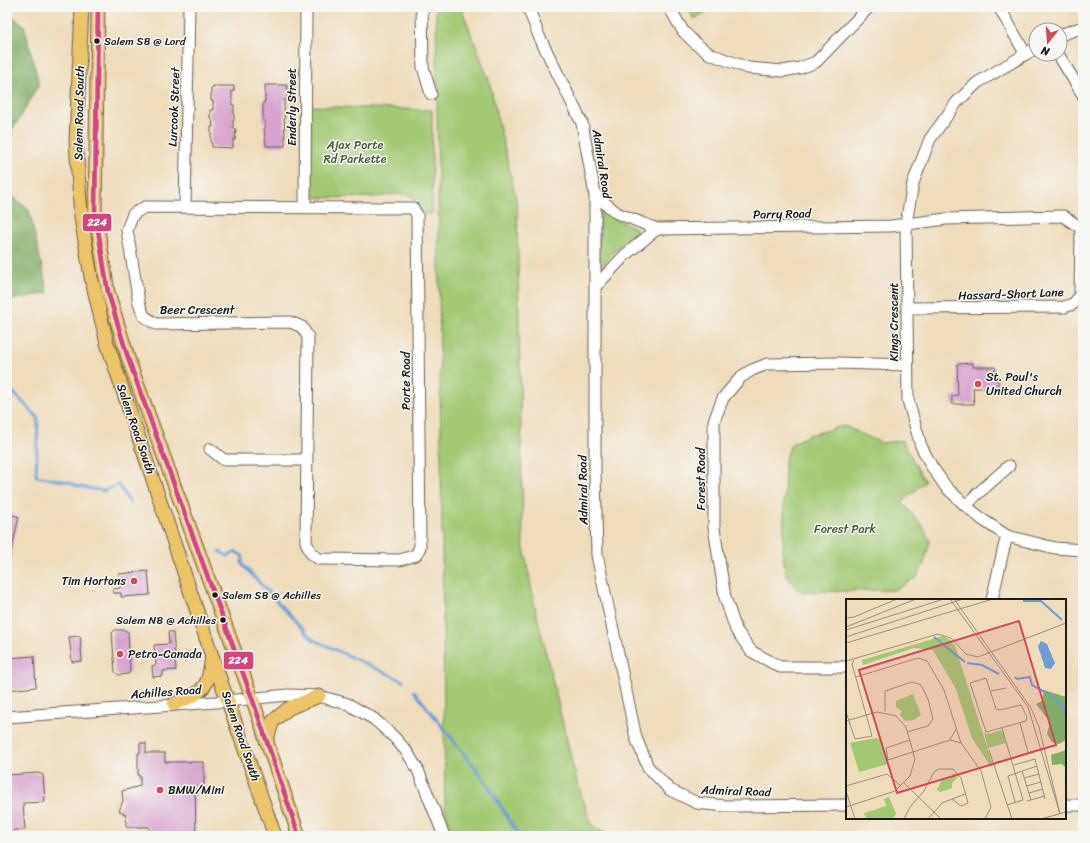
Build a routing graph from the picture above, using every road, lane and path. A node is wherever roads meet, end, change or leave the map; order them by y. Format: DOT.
graph roads {
  1 [pos="82,7"];
  2 [pos="98,7"];
  3 [pos="189,7"];
  4 [pos="306,7"];
  5 [pos="422,7"];
  6 [pos="528,7"];
  7 [pos="668,7"];
  8 [pos="869,7"];
  9 [pos="999,7"];
  10 [pos="1083,27"];
  11 [pos="1068,32"];
  12 [pos="1028,52"];
  13 [pos="1025,53"];
  14 [pos="1063,62"];
  15 [pos="431,94"];
  16 [pos="1083,95"];
  17 [pos="595,195"];
  18 [pos="185,207"];
  19 [pos="305,207"];
  20 [pos="413,208"];
  21 [pos="906,224"];
  22 [pos="657,229"];
  23 [pos="596,286"];
  24 [pos="908,308"];
  25 [pos="907,365"];
  26 [pos="210,448"];
  27 [pos="307,460"];
  28 [pos="1009,466"];
  29 [pos="966,506"];
  30 [pos="1007,536"];
  31 [pos="1083,550"];
  32 [pos="416,555"];
  33 [pos="992,599"];
  34 [pos="212,656"];
  35 [pos="846,667"];
  36 [pos="319,696"];
  37 [pos="252,698"];
  38 [pos="229,701"];
  39 [pos="174,704"];
  40 [pos="7,717"];
  41 [pos="266,740"];
  42 [pos="846,805"];
  43 [pos="1066,805"];
  44 [pos="1083,805"];
  45 [pos="275,836"];
  46 [pos="299,836"];
  47 [pos="444,836"];
  1 -- 34 [label="main road, Salem Road South"];
  2 -- 37 [label="main road, Salem Road South"];
  3 -- 18 [label="street, Lurcook Street"];
  4 -- 19 [label="street, Enderly Street"];
  5 -- 15 [label="street"];
  6 -- 17 [label="street, Admiral Road"];
  7 -- 8 [label="street"];
  9 -- 13 [label="street"];
  10 -- 11 [label="street"];
  12 -- 13 [label="street, Kings Crescent"];
  13 -- 21 [label="street, Kings Crescent"];
  14 -- 16 [label="street"];
  17 -- 22 [label="street, Parry Road"];
  17 -- 23 [label="street, Admiral Road"];
  18 -- 19 [label="street, Beer Crescent"];
  18 -- 27 [label="street, Beer Crescent"];
  19 -- 20 [label="street, Beer Crescent"];
  20 -- 32 [label="street, Porte Road"];
  21 -- 22 [label="street, Parry Road"];
  21 -- 24 [label="street, Kings Crescent"];
  21 -- 24 [label="street, Hassard-Short Lane"];
  22 -- 23 [label="street"];
  23 -- 42 [label="street, Admiral Road"];
  24 -- 25 [label="street, Kings Crescent"];
  25 -- 29 [label="street, Kings Crescent"];
  25 -- 35 [label="street, Forest Road"];
  26 -- 27 [label="street"];
  27 -- 32 [label="street, Beer Crescent"];
  28 -- 29 [label="street"];
  29 -- 30 [label="street, Kings Crescent"];
  30 -- 31 [label="street, Kings Crescent"];
  30 -- 33 [label="street"];
  34 -- 38 [label="main road, Salem Road South"];
  34 -- 39 [label="main road"];
  36 -- 37 [label="street, Achilles Road"];
  36 -- 41 [label="main road"];
  36 -- 47 [label="street, Achilles Road"];
  37 -- 38 [label="street, Achilles Road"];
  37 -- 41 [label="main road, Salem Road South"];
  38 -- 39 [label="street, Achilles Road"];
  38 -- 45 [label="main road, Salem Road South"];
  39 -- 40 [label="street, Achilles Road"];
  41 -- 46 [label="main road, Salem Road South"];
  43 -- 44 [label="street"];
}
